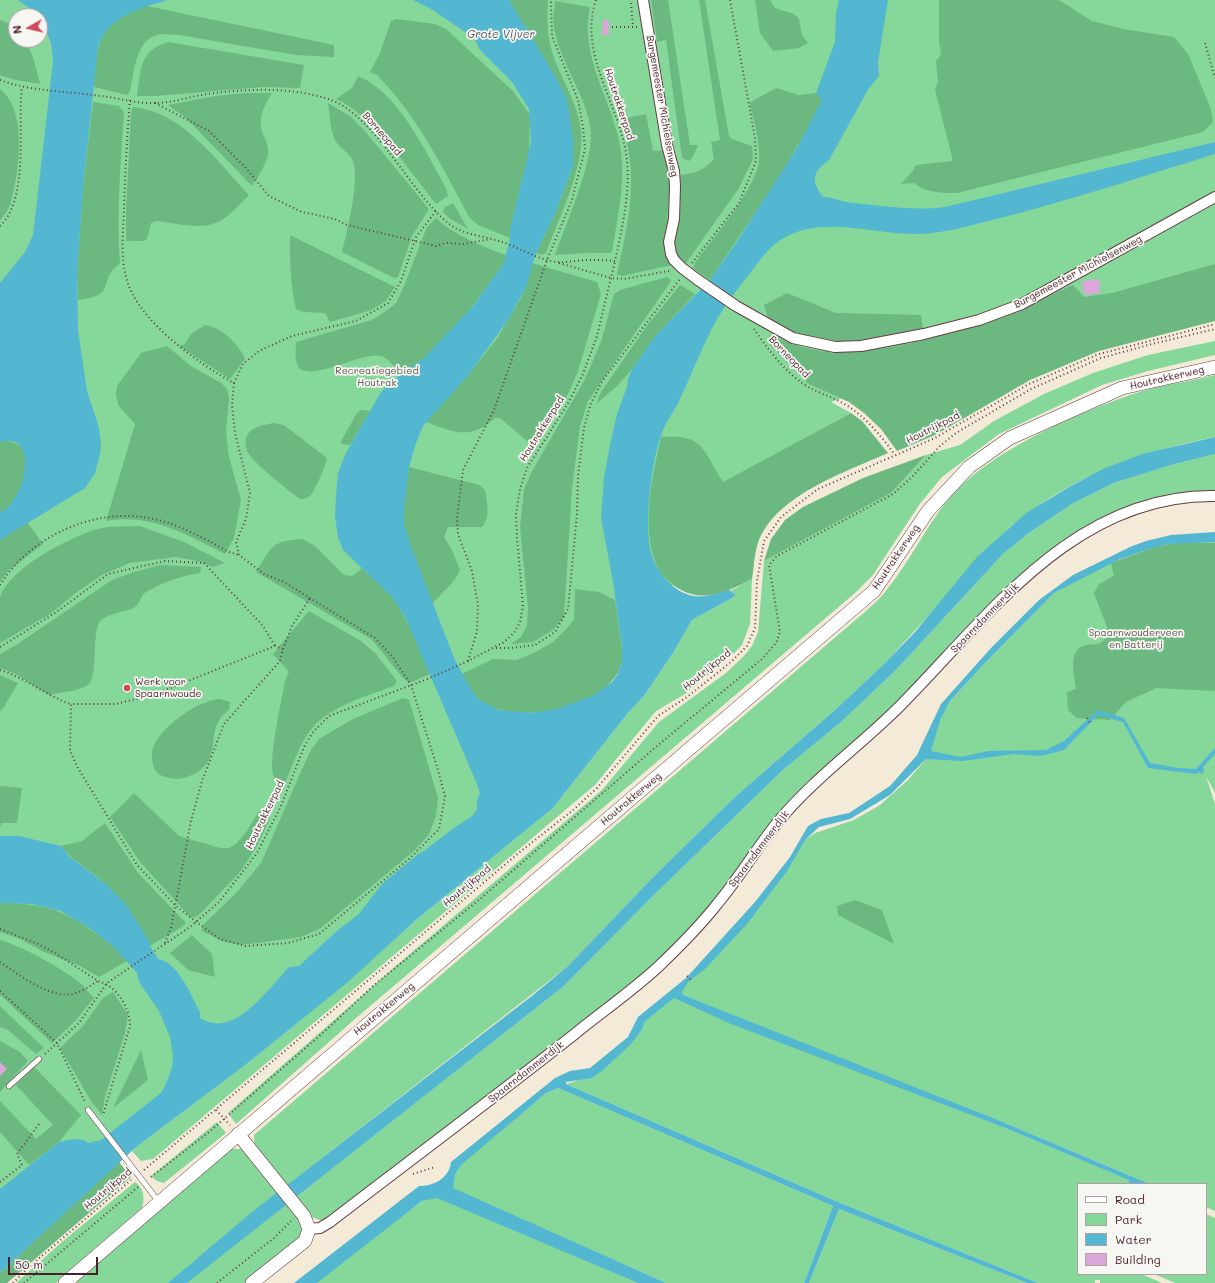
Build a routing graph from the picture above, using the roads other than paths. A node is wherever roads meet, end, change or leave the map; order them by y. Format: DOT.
graph roads {
  1 [pos="643,0"];
  2 [pos="1215,197"];
  3 [pos="1215,367"];
  4 [pos="1215,496"];
  5 [pos="39,1059"];
  6 [pos="8,1086"];
  7 [pos="88,1110"];
  8 [pos="238,1134"];
  9 [pos="159,1202"];
  10 [pos="309,1229"];
  11 [pos="65,1283"];
  12 [pos="252,1283"];
  1 -- 2 [label="street, Burgemeester Michielsenweg"];
  3 -- 8 [label="street, Houtrakkerweg"];
  4 -- 10 [label="street, Spaarndammerdijk"];
  5 -- 6 [label="lane"];
  7 -- 9 [label="lane"];
  8 -- 9 [label="street, Houtrakkerweg"];
  8 -- 10 [label="street"];
  9 -- 11 [label="street, Houtrakkerweg"];
  10 -- 12 [label="street"];
}
